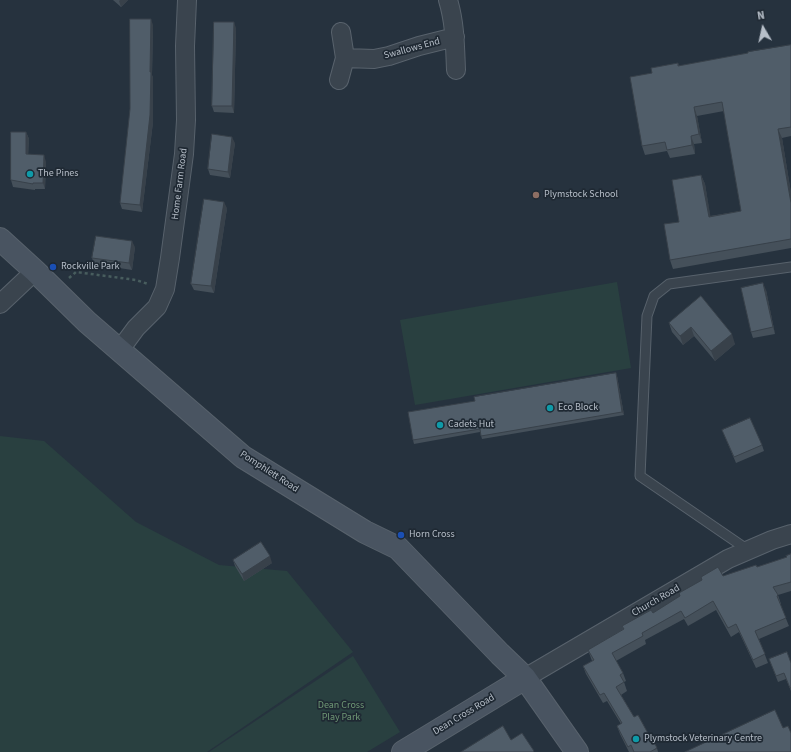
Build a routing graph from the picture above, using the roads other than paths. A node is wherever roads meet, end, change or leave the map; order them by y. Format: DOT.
graph roads {
  1 [pos="187,0"];
  2 [pos="448,0"];
  3 [pos="341,32"];
  4 [pos="455,37"];
  5 [pos="345,58"];
  6 [pos="456,70"];
  7 [pos="339,80"];
  8 [pos="0,239"];
  9 [pos="791,267"];
  10 [pos="35,272"];
  11 [pos="0,304"];
  12 [pos="119,350"];
  13 [pos="791,534"];
  14 [pos="748,550"];
  15 [pos="525,678"];
  16 [pos="403,752"];
  17 [pos="577,752"];
  1 -- 12 [label="street, Home Farm Road"];
  2 -- 4 [label="street, Swallows End"];
  3 -- 5 [label="street"];
  4 -- 5 [label="street, Swallows End"];
  4 -- 6 [label="street, Swallows End"];
  5 -- 7 [label="street"];
  8 -- 10 [label="street, Pomphlett Road"];
  9 -- 14 [label="lane"];
  10 -- 11 [label="street"];
  10 -- 12 [label="street, Pomphlett Road"];
  12 -- 15 [label="street, Pomphlett Road"];
  13 -- 14 [label="street, Church Road"];
  14 -- 15 [label="street, Church Road"];
  15 -- 16 [label="street, Dean Cross Road"];
  15 -- 17 [label="street, Pomphlett Road"];
}
